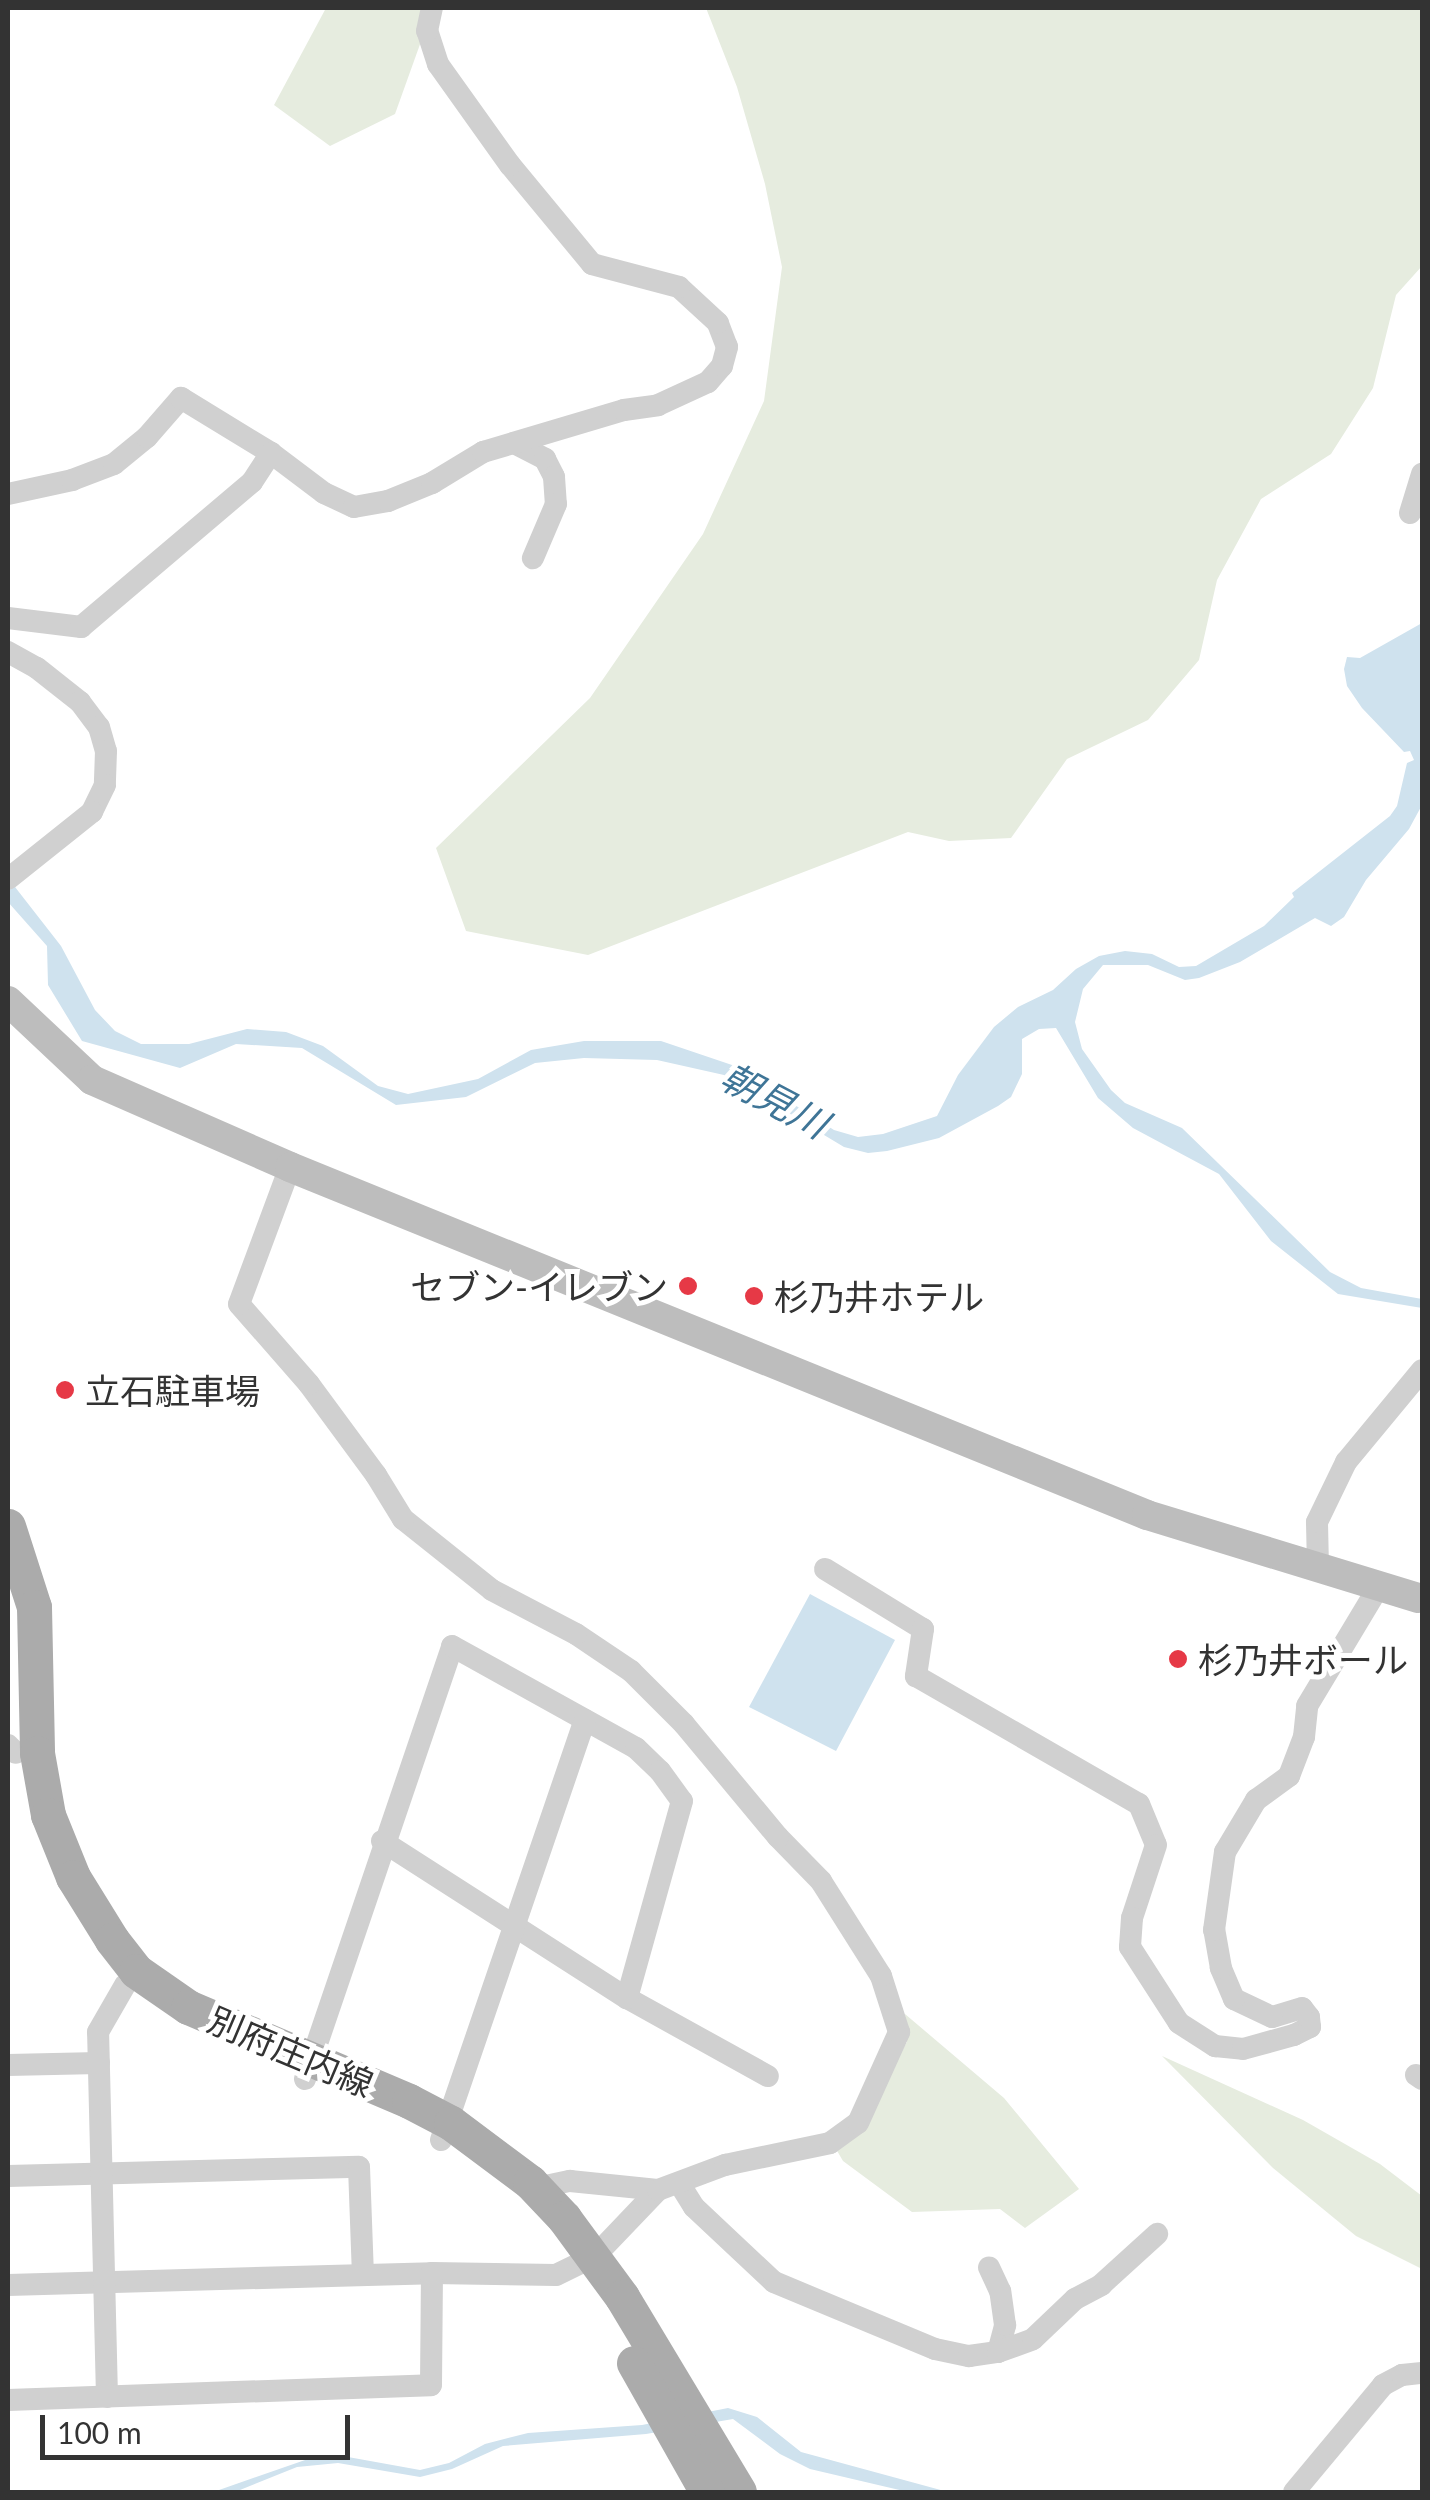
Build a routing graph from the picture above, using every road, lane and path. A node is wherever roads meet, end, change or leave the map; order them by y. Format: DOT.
graph roads {
  1 [pos="432,8"];
  2 [pos="514,442"];
  3 [pos="271,453"];
  4 [pos="1422,474"];
  5 [pos="8,494"];
  6 [pos="1410,512"];
  7 [pos="533,558"];
  8 [pos="8,618"];
  9 [pos="8,652"];
  10 [pos="8,879"];
  11 [pos="8,1001"];
  12 [pos="290,1168"];
  13 [pos="1422,1370"];
  14 [pos="8,1526"];
  15 [pos="1318,1567"];
  16 [pos="825,1569"];
  17 [pos="8,1580"];
  18 [pos="1379,1586"];
  19 [pos="1421,1598"];
  20 [pos="584,1720"];
  21 [pos="12,1749"];
  22 [pos="382,1841"];
  23 [pos="517,1928"];
  24 [pos="125,1985"];
  25 [pos="627,1998"];
  26 [pos="99,2062"];
  27 [pos="8,2065"];
  28 [pos="308,2070"];
  29 [pos="768,2076"];
  30 [pos="446,2132"];
  31 [pos="103,2174"];
  32 [pos="8,2176"];
  33 [pos="669,2186"];
  34 [pos="536,2188"];
  35 [pos="1158,2234"];
  36 [pos="586,2262"];
  37 [pos="990,2267"];
  38 [pos="432,2274"];
  39 [pos="363,2275"];
  40 [pos="106,2282"];
  41 [pos="8,2286"];
  42 [pos="998,2352"];
  43 [pos="1422,2374"];
  44 [pos="106,2398"];
  45 [pos="8,2400"];
  46 [pos="715,2488"];
  47 [pos="1294,2492"];
  1 -- 2 [label="street"];
  2 -- 3 [label="street"];
  2 -- 7 [label="street"];
  3 -- 5 [label="street"];
  3 -- 8 [label="street"];
  4 -- 6 [label="street"];
  9 -- 10 [label="street"];
  11 -- 12 [label="street"];
  12 -- 15 [label="street"];
  12 -- 33 [label="street"];
  13 -- 15 [label="street"];
  14 -- 28 [label="main road, 別府庄内線"];
  15 -- 18 [label="street"];
  16 -- 18 [label="street"];
  17 -- 21 [label="main road, 別府庄内線"];
  18 -- 19 [label="street"];
  20 -- 22 [label="street"];
  20 -- 23 [label="street"];
  20 -- 25 [label="street"];
  21 -- 24 [label="main road, 別府庄内線"];
  22 -- 23 [label="street"];
  22 -- 28 [label="street"];
  23 -- 25 [label="street"];
  23 -- 30 [label="street"];
  24 -- 26 [label="street"];
  24 -- 28 [label="main road, 別府庄内線"];
  25 -- 29 [label="street"];
  26 -- 27 [label="street"];
  26 -- 31 [label="street"];
  28 -- 30 [label="main road, 別府庄内線"];
  30 -- 34 [label="main road, 別府庄内線"];
  30 -- 36 [label="main road, 別府庄内線"];
  31 -- 32 [label="street"];
  31 -- 39 [label="street"];
  31 -- 40 [label="street"];
  33 -- 34 [label="street"];
  33 -- 36 [label="street"];
  33 -- 42 [label="street"];
  34 -- 36 [label="main road, 別府庄内線"];
  35 -- 42 [label="street"];
  36 -- 38 [label="street"];
  36 -- 46 [label="main road, 別府庄内線"];
  37 -- 42 [label="street"];
  38 -- 39 [label="street"];
  38 -- 44 [label="street"];
  39 -- 40 [label="street"];
  40 -- 41 [label="street"];
  40 -- 44 [label="street"];
  43 -- 47 [label="street"];
  44 -- 45 [label="street"];
}
